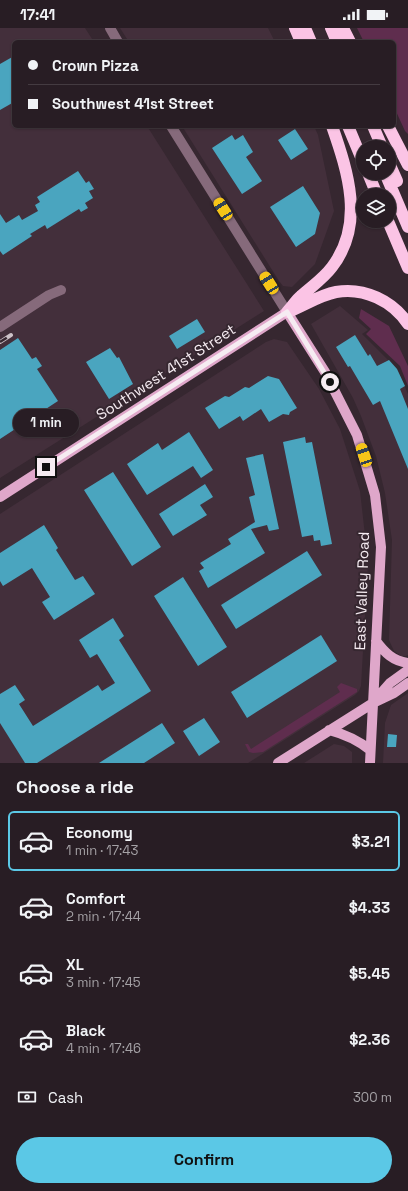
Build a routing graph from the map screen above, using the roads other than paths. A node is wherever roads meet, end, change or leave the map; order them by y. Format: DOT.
graph roads {
  1 [pos="110,28"];
  2 [pos="295,28"];
  3 [pos="305,28"];
  4 [pos="323,28"];
  5 [pos="331,28"];
  6 [pos="343,28"];
  7 [pos="117,40"];
  8 [pos="300,40"];
  9 [pos="310,40"];
  10 [pos="328,40"];
  11 [pos="336,40"];
  12 [pos="349,40"];
  13 [pos="172,128"];
  14 [pos="333,128"];
  15 [pos="349,128"];
  16 [pos="366,128"];
  17 [pos="374,128"];
  18 [pos="389,128"];
  19 [pos="371,140"];
  20 [pos="379,140"];
  21 [pos="356,145"];
  22 [pos="408,165"];
  23 [pos="388,180"];
  24 [pos="396,180"];
  25 [pos="408,208"];
  26 [pos="408,227"];
  27 [pos="391,228"];
  28 [pos="408,268"];
  29 [pos="61,290"];
  30 [pos="287,312"];
  31 [pos="408,324"];
  32 [pos="0,326"];
  33 [pos="0,496"];
  34 [pos="376,640"];
  35 [pos="408,664"];
  36 [pos="408,670"];
  37 [pos="408,683"];
  38 [pos="373,703"];
  39 [pos="329,730"];
  40 [pos="370,750"];
  41 [pos="278,763"];
  42 [pos="370,763"];
  1 -- 7 [label="street"];
  2 -- 8 [label="highway"];
  3 -- 9 [label="highway"];
  4 -- 10 [label="highway"];
  5 -- 11 [label="highway"];
  6 -- 12 [label="highway"];
  13 -- 30 [label="street, East Valley Road"];
  14 -- 30 [label="highway"];
  15 -- 21 [label="highway"];
  16 -- 19 [label="highway"];
  17 -- 20 [label="highway"];
  18 -- 22 [label="highway"];
  23 -- 26 [label="highway"];
  24 -- 25 [label="highway"];
  27 -- 28 [label="highway"];
  29 -- 32 [label="street"];
  30 -- 31 [label="highway"];
  30 -- 33 [label="main road, Southwest 41st Street"];
  30 -- 34 [label="main road, East Valley Road"];
  34 -- 35 [label="main road"];
  34 -- 38 [label="main road, East Valley Road"];
  36 -- 38 [label="main road"];
  37 -- 38 [label="main road"];
  38 -- 39 [label="main road"];
  38 -- 40 [label="main road, East Valley Road"];
  39 -- 40 [label="main road"];
  39 -- 41 [label="main road"];
  40 -- 42 [label="main road, East Valley Road"];
}
